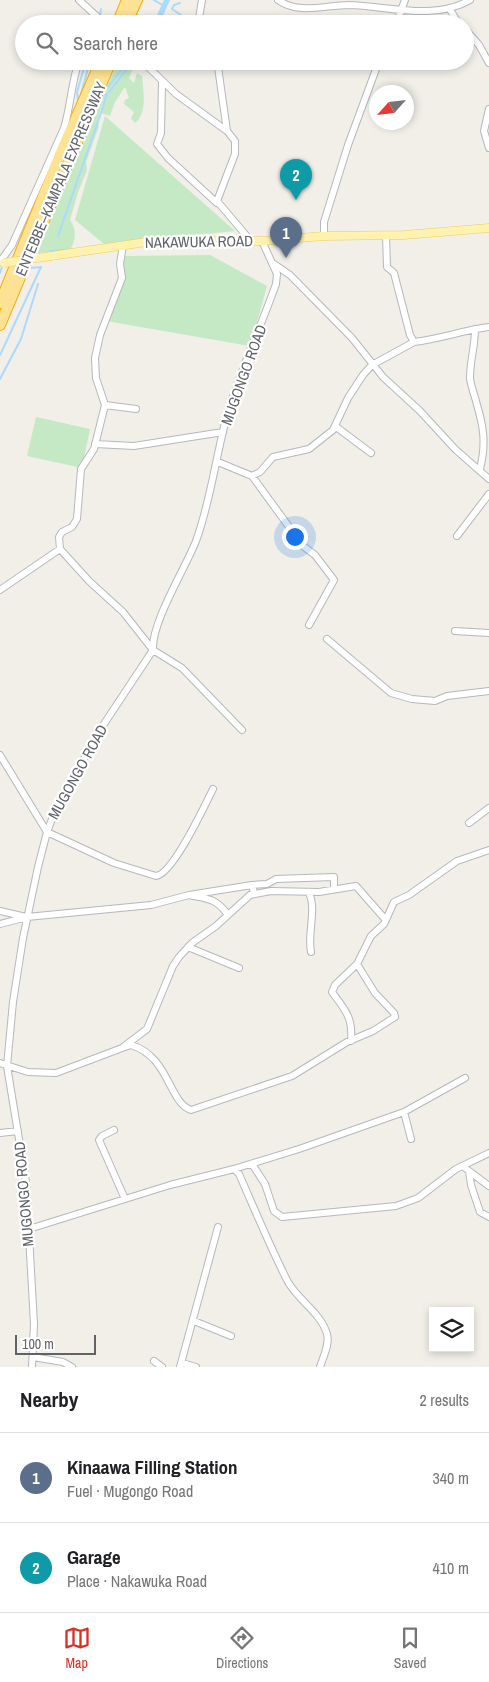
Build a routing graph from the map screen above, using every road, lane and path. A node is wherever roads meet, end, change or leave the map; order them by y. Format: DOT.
graph roads {
  1 [pos="79,0"];
  2 [pos="127,0"];
  3 [pos="137,0"];
  4 [pos="202,0"];
  5 [pos="278,0"];
  6 [pos="405,0"];
  7 [pos="470,0"];
  8 [pos="448,8"];
  9 [pos="401,11"];
  10 [pos="93,15"];
  11 [pos="121,15"];
  12 [pos="130,15"];
  13 [pos="200,15"];
  14 [pos="399,15"];
  15 [pos="453,15"];
  16 [pos="474,39"];
  17 [pos="489,63"];
  18 [pos="76,70"];
  19 [pos="97,70"];
  20 [pos="107,70"];
  21 [pos="151,70"];
  22 [pos="218,70"];
  23 [pos="376,70"];
  24 [pos="162,82"];
  25 [pos="489,109"];
  26 [pos="227,131"];
  27 [pos="489,148"];
  28 [pos="217,203"];
  29 [pos="489,228"];
  30 [pos="386,235"];
  31 [pos="324,236"];
  32 [pos="250,240"];
  33 [pos="262,241"];
  34 [pos="123,245"];
  35 [pos="1,262"];
  36 [pos="272,263"];
  37 [pos="0,303"];
  38 [pos="0,325"];
  39 [pos="489,327"];
  40 [pos="475,329"];
  41 [pos="414,342"];
  42 [pos="372,365"];
  43 [pos="104,405"];
  44 [pos="136,409"];
  45 [pos="335,426"];
  46 [pos="223,432"];
  47 [pos="96,444"];
  48 [pos="371,453"];
  49 [pos="218,462"];
  50 [pos="480,469"];
  51 [pos="252,476"];
  52 [pos="489,480"];
  53 [pos="489,494"];
  54 [pos="457,536"];
  55 [pos="60,549"];
  56 [pos="0,590"];
  57 [pos="309,625"];
  58 [pos="454,631"];
  59 [pos="489,633"];
  60 [pos="327,639"];
  61 [pos="153,650"];
  62 [pos="489,691"];
  63 [pos="242,730"];
  64 [pos="0,755"];
  65 [pos="213,789"];
  66 [pos="489,808"];
  67 [pos="469,823"];
  68 [pos="47,832"];
  69 [pos="489,850"];
  70 [pos="252,884"];
  71 [pos="334,888"];
  72 [pos="216,890"];
  73 [pos="254,893"];
  74 [pos="309,893"];
  75 [pos="189,895"];
  76 [pos="217,902"];
  77 [pos="237,906"];
  78 [pos="0,912"];
  79 [pos="228,915"];
  80 [pos="27,917"];
  81 [pos="385,920"];
  82 [pos="0,924"];
  83 [pos="188,947"];
  84 [pos="311,952"];
  85 [pos="357,964"];
  86 [pos="239,968"];
  87 [pos="351,1041"];
  88 [pos="122,1048"];
  89 [pos="0,1063"];
  90 [pos="7,1066"];
  91 [pos="465,1078"];
  92 [pos="404,1112"];
  93 [pos="114,1130"];
  94 [pos="18,1131"];
  95 [pos="0,1133"];
  96 [pos="411,1139"];
  97 [pos="489,1153"];
  98 [pos="252,1164"];
  99 [pos="234,1169"];
  100 [pos="467,1169"];
  101 [pos="489,1186"];
  102 [pos="125,1199"];
  103 [pos="489,1218"];
  104 [pos="218,1227"];
  105 [pos="29,1230"];
  106 [pos="194,1321"];
  107 [pos="232,1336"];
  108 [pos="33,1357"];
  109 [pos="154,1361"];
  110 [pos="181,1365"];
  111 [pos="32,1367"];
  112 [pos="72,1367"];
  113 [pos="162,1367"];
  114 [pos="196,1367"];
  115 [pos="320,1367"];
  1 -- 10 [label="street"];
  2 -- 11 [label="highway"];
  3 -- 12 [label="highway"];
  4 -- 13 [label="street"];
  5 -- 9 [label="street"];
  6 -- 9 [label="street"];
  7 -- 8 [label="street"];
  8 -- 9 [label="street"];
  8 -- 15 [label="street"];
  9 -- 14 [label="street"];
  16 -- 17 [label="street"];
  18 -- 35 [label="street"];
  19 -- 37 [label="highway, ENTEBBE–KAMPALA EXPRESSWAY"];
  20 -- 38 [label="highway, ENTEBBE–KAMPALA EXPRESSWAY"];
  21 -- 24 [label="street"];
  22 -- 26 [label="street"];
  23 -- 31 [label="street"];
  24 -- 26 [label="street"];
  24 -- 28 [label="street"];
  25 -- 27 [label="street"];
  26 -- 28 [label="street"];
  28 -- 32 [label="street"];
  29 -- 30 [label="main road, NAKAWUKA ROAD"];
  30 -- 31 [label="main road, NAKAWUKA ROAD"];
  30 -- 41 [label="street"];
  31 -- 33 [label="main road, NAKAWUKA ROAD"];
  32 -- 33 [label="main road, NAKAWUKA ROAD"];
  32 -- 34 [label="main road, NAKAWUKA ROAD"];
  33 -- 36 [label="street, MUGONGO ROAD"];
  34 -- 35 [label="main road, NAKAWUKA ROAD, bridge"];
  34 -- 43 [label="street"];
  36 -- 42 [label="street"];
  36 -- 46 [label="street, MUGONGO ROAD"];
  39 -- 40 [label="street"];
  40 -- 41 [label="street"];
  40 -- 50 [label="street"];
  41 -- 42 [label="street"];
  42 -- 45 [label="street"];
  42 -- 50 [label="street"];
  43 -- 44 [label="street"];
  43 -- 47 [label="street"];
  45 -- 48 [label="street"];
  45 -- 51 [label="street"];
  46 -- 47 [label="street"];
  46 -- 49 [label="street, MUGONGO ROAD"];
  47 -- 55 [label="street"];
  49 -- 51 [label="street"];
  49 -- 61 [label="street, MUGONGO ROAD"];
  50 -- 52 [label="street"];
  51 -- 57 [label="street"];
  53 -- 54 [label="street"];
  55 -- 56 [label="street"];
  55 -- 61 [label="street"];
  58 -- 59 [label="street"];
  60 -- 62 [label="street"];
  61 -- 63 [label="street"];
  61 -- 68 [label="street, MUGONGO ROAD"];
  64 -- 68 [label="street"];
  65 -- 68 [label="street"];
  66 -- 67 [label="street"];
  68 -- 80 [label="street, MUGONGO ROAD"];
  69 -- 81 [label="street"];
  70 -- 71 [label="street"];
  70 -- 72 [label="street"];
  70 -- 73 [label="street"];
  71 -- 74 [label="street"];
  71 -- 81 [label="street"];
  72 -- 75 [label="street"];
  72 -- 76 [label="street"];
  73 -- 74 [label="street"];
  73 -- 77 [label="street"];
  74 -- 84 [label="street"];
  75 -- 76 [label="street"];
  75 -- 80 [label="street"];
  76 -- 77 [label="street"];
  76 -- 79 [label="street"];
  77 -- 79 [label="street"];
  78 -- 80 [label="street"];
  79 -- 83 [label="street"];
  80 -- 82 [label="street"];
  80 -- 90 [label="street, MUGONGO ROAD"];
  81 -- 85 [label="street"];
  83 -- 86 [label="street"];
  83 -- 88 [label="street"];
  85 -- 87 [label="street"];
  85 -- 87 [label="street"];
  87 -- 88 [label="street"];
  88 -- 90 [label="street"];
  89 -- 90 [label="street"];
  90 -- 94 [label="street, MUGONGO ROAD"];
  91 -- 92 [label="street"];
  92 -- 96 [label="street"];
  92 -- 98 [label="street"];
  93 -- 102 [label="street"];
  94 -- 95 [label="street"];
  94 -- 105 [label="street, MUGONGO ROAD"];
  97 -- 100 [label="street"];
  98 -- 99 [label="street"];
  98 -- 100 [label="street"];
  99 -- 102 [label="street"];
  99 -- 115 [label="street"];
  100 -- 101 [label="street"];
  100 -- 103 [label="street"];
  102 -- 105 [label="street"];
  104 -- 106 [label="street"];
  105 -- 108 [label="street, MUGONGO ROAD"];
  106 -- 107 [label="street"];
  106 -- 110 [label="street"];
  108 -- 111 [label="street, MUGONGO ROAD"];
  108 -- 112 [label="street"];
  109 -- 113 [label="street"];
  110 -- 114 [label="street"];
}
